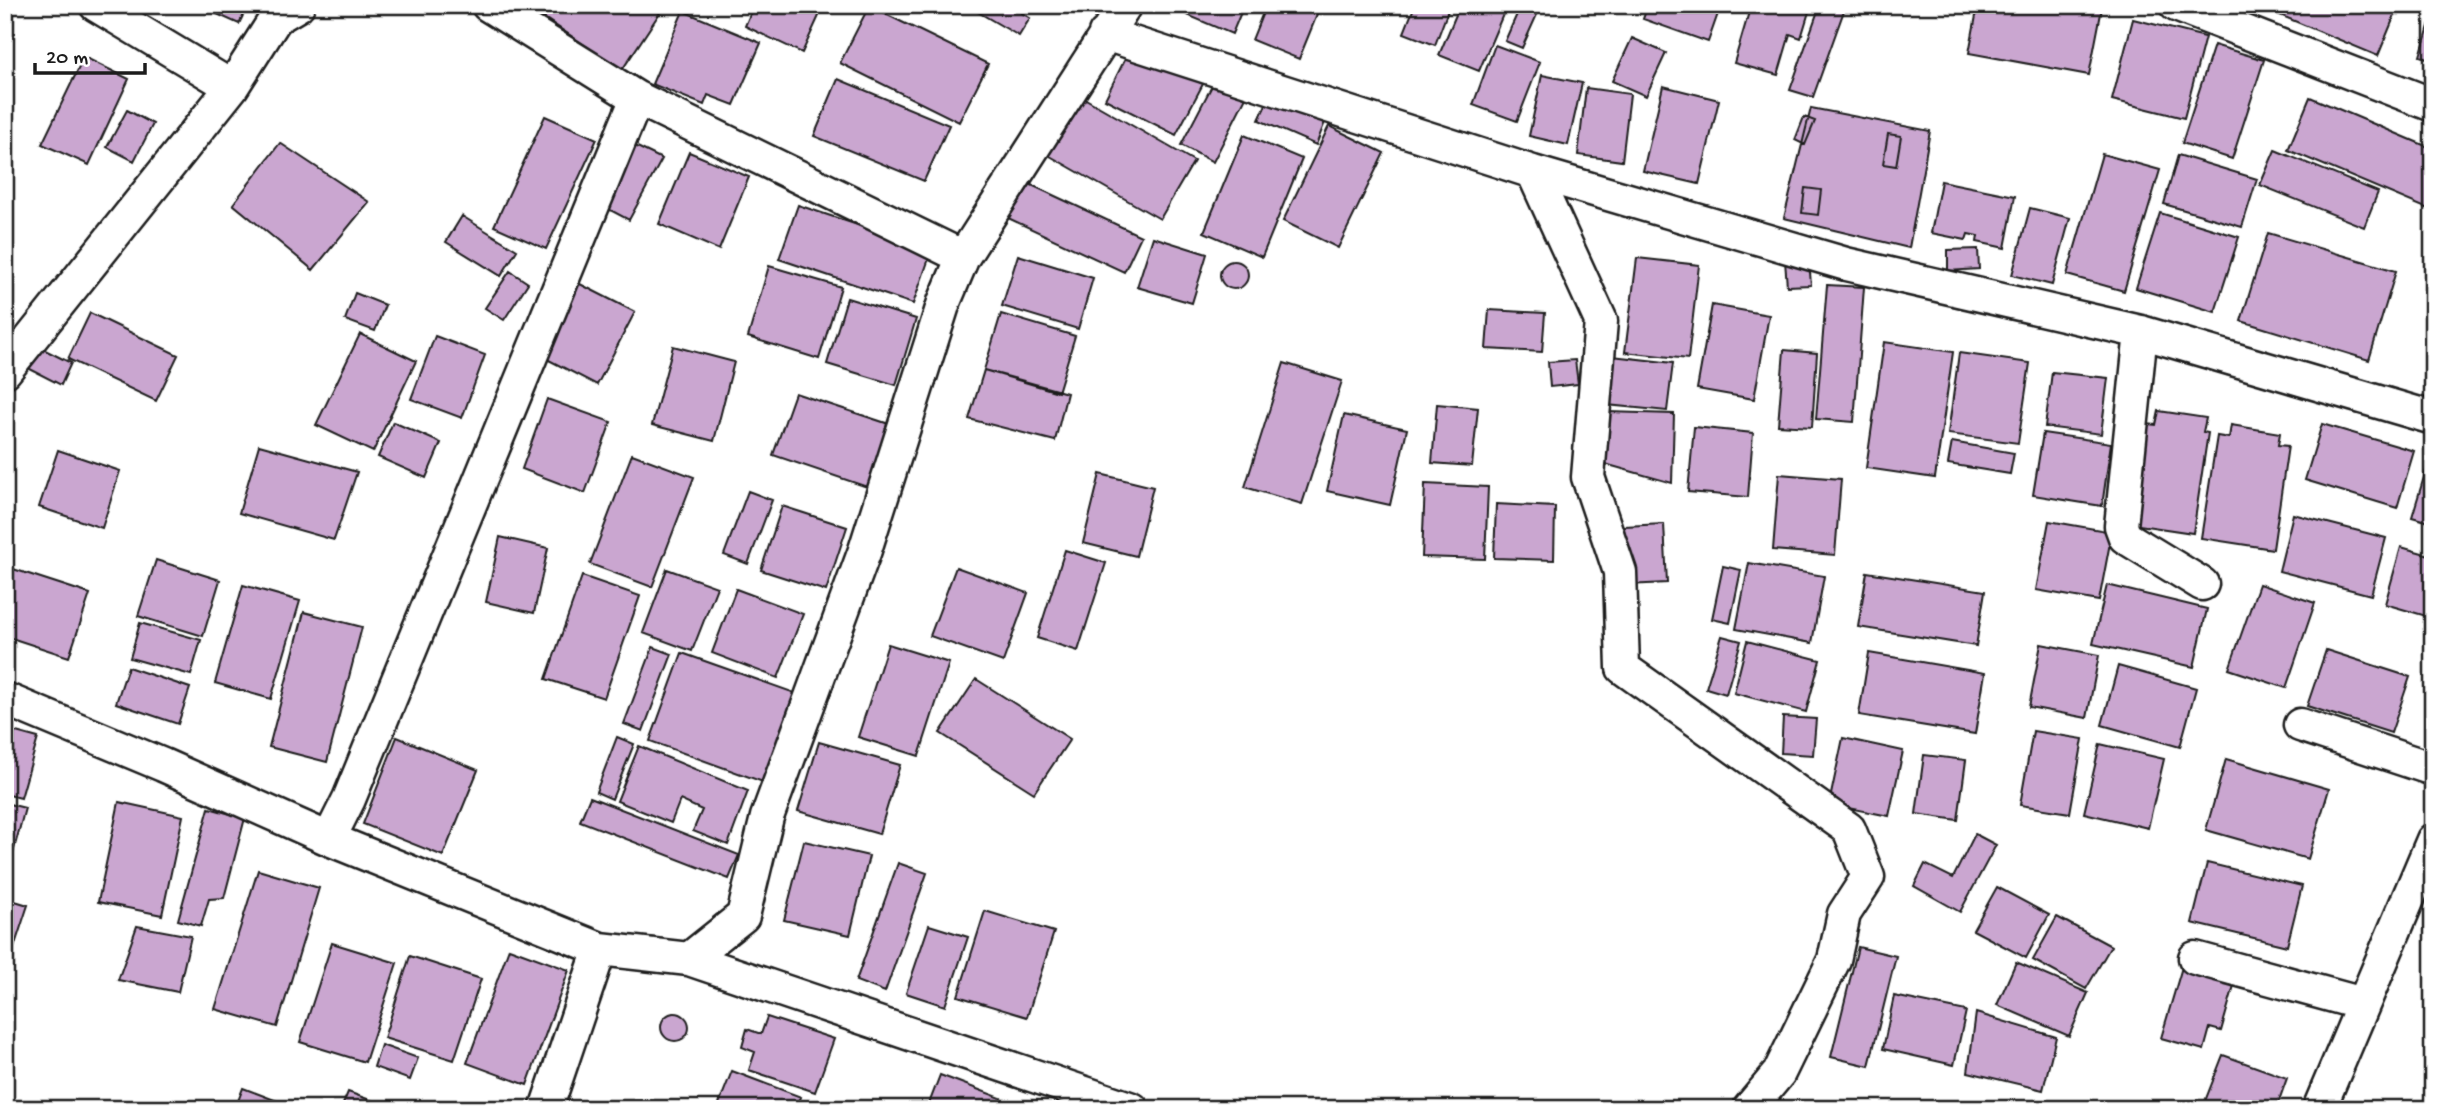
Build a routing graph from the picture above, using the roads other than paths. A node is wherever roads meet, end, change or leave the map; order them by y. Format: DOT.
graph roads {
  1 [pos="96,5"];
  2 [pos="298,5"];
  3 [pos="488,5"];
  4 [pos="1125,5"];
  5 [pos="2176,5"];
  6 [pos="2224,13"];
  7 [pos="1105,34"];
  8 [pos="232,87"];
  9 [pos="636,99"];
  10 [pos="2433,104"];
  11 [pos="1533,172"];
  12 [pos="963,257"];
  13 [pos="2141,332"];
  14 [pos="5,371"];
  15 [pos="2433,418"];
  16 [pos="2202,584"];
  17 [pos="5,699"];
  18 [pos="2300,725"];
  19 [pos="2433,769"];
  20 [pos="329,839"];
  21 [pos="2433,840"];
  22 [pos="600,949"];
  23 [pos="2195,958"];
  24 [pos="689,959"];
  25 [pos="2363,1004"];
  26 [pos="545,1109"];
  27 [pos="1132,1109"];
  28 [pos="1749,1109"];
  29 [pos="2319,1109"];
  1 -- 8 [label="street"];
  2 -- 8 [label="street"];
  3 -- 9 [label="street"];
  4 -- 7 [label="street"];
  5 -- 6 [label="street"];
  6 -- 10 [label="street"];
  7 -- 11 [label="street"];
  7 -- 12 [label="street"];
  8 -- 14 [label="street"];
  9 -- 12 [label="street"];
  9 -- 20 [label="street"];
  11 -- 13 [label="street"];
  11 -- 28 [label="street"];
  12 -- 24 [label="street"];
  13 -- 15 [label="street"];
  13 -- 16 [label="street"];
  17 -- 20 [label="street"];
  18 -- 19 [label="street"];
  20 -- 22 [label="street"];
  21 -- 25 [label="street"];
  22 -- 24 [label="street"];
  22 -- 26 [label="street"];
  23 -- 25 [label="street"];
  24 -- 27 [label="street"];
  25 -- 29 [label="street"];
}
